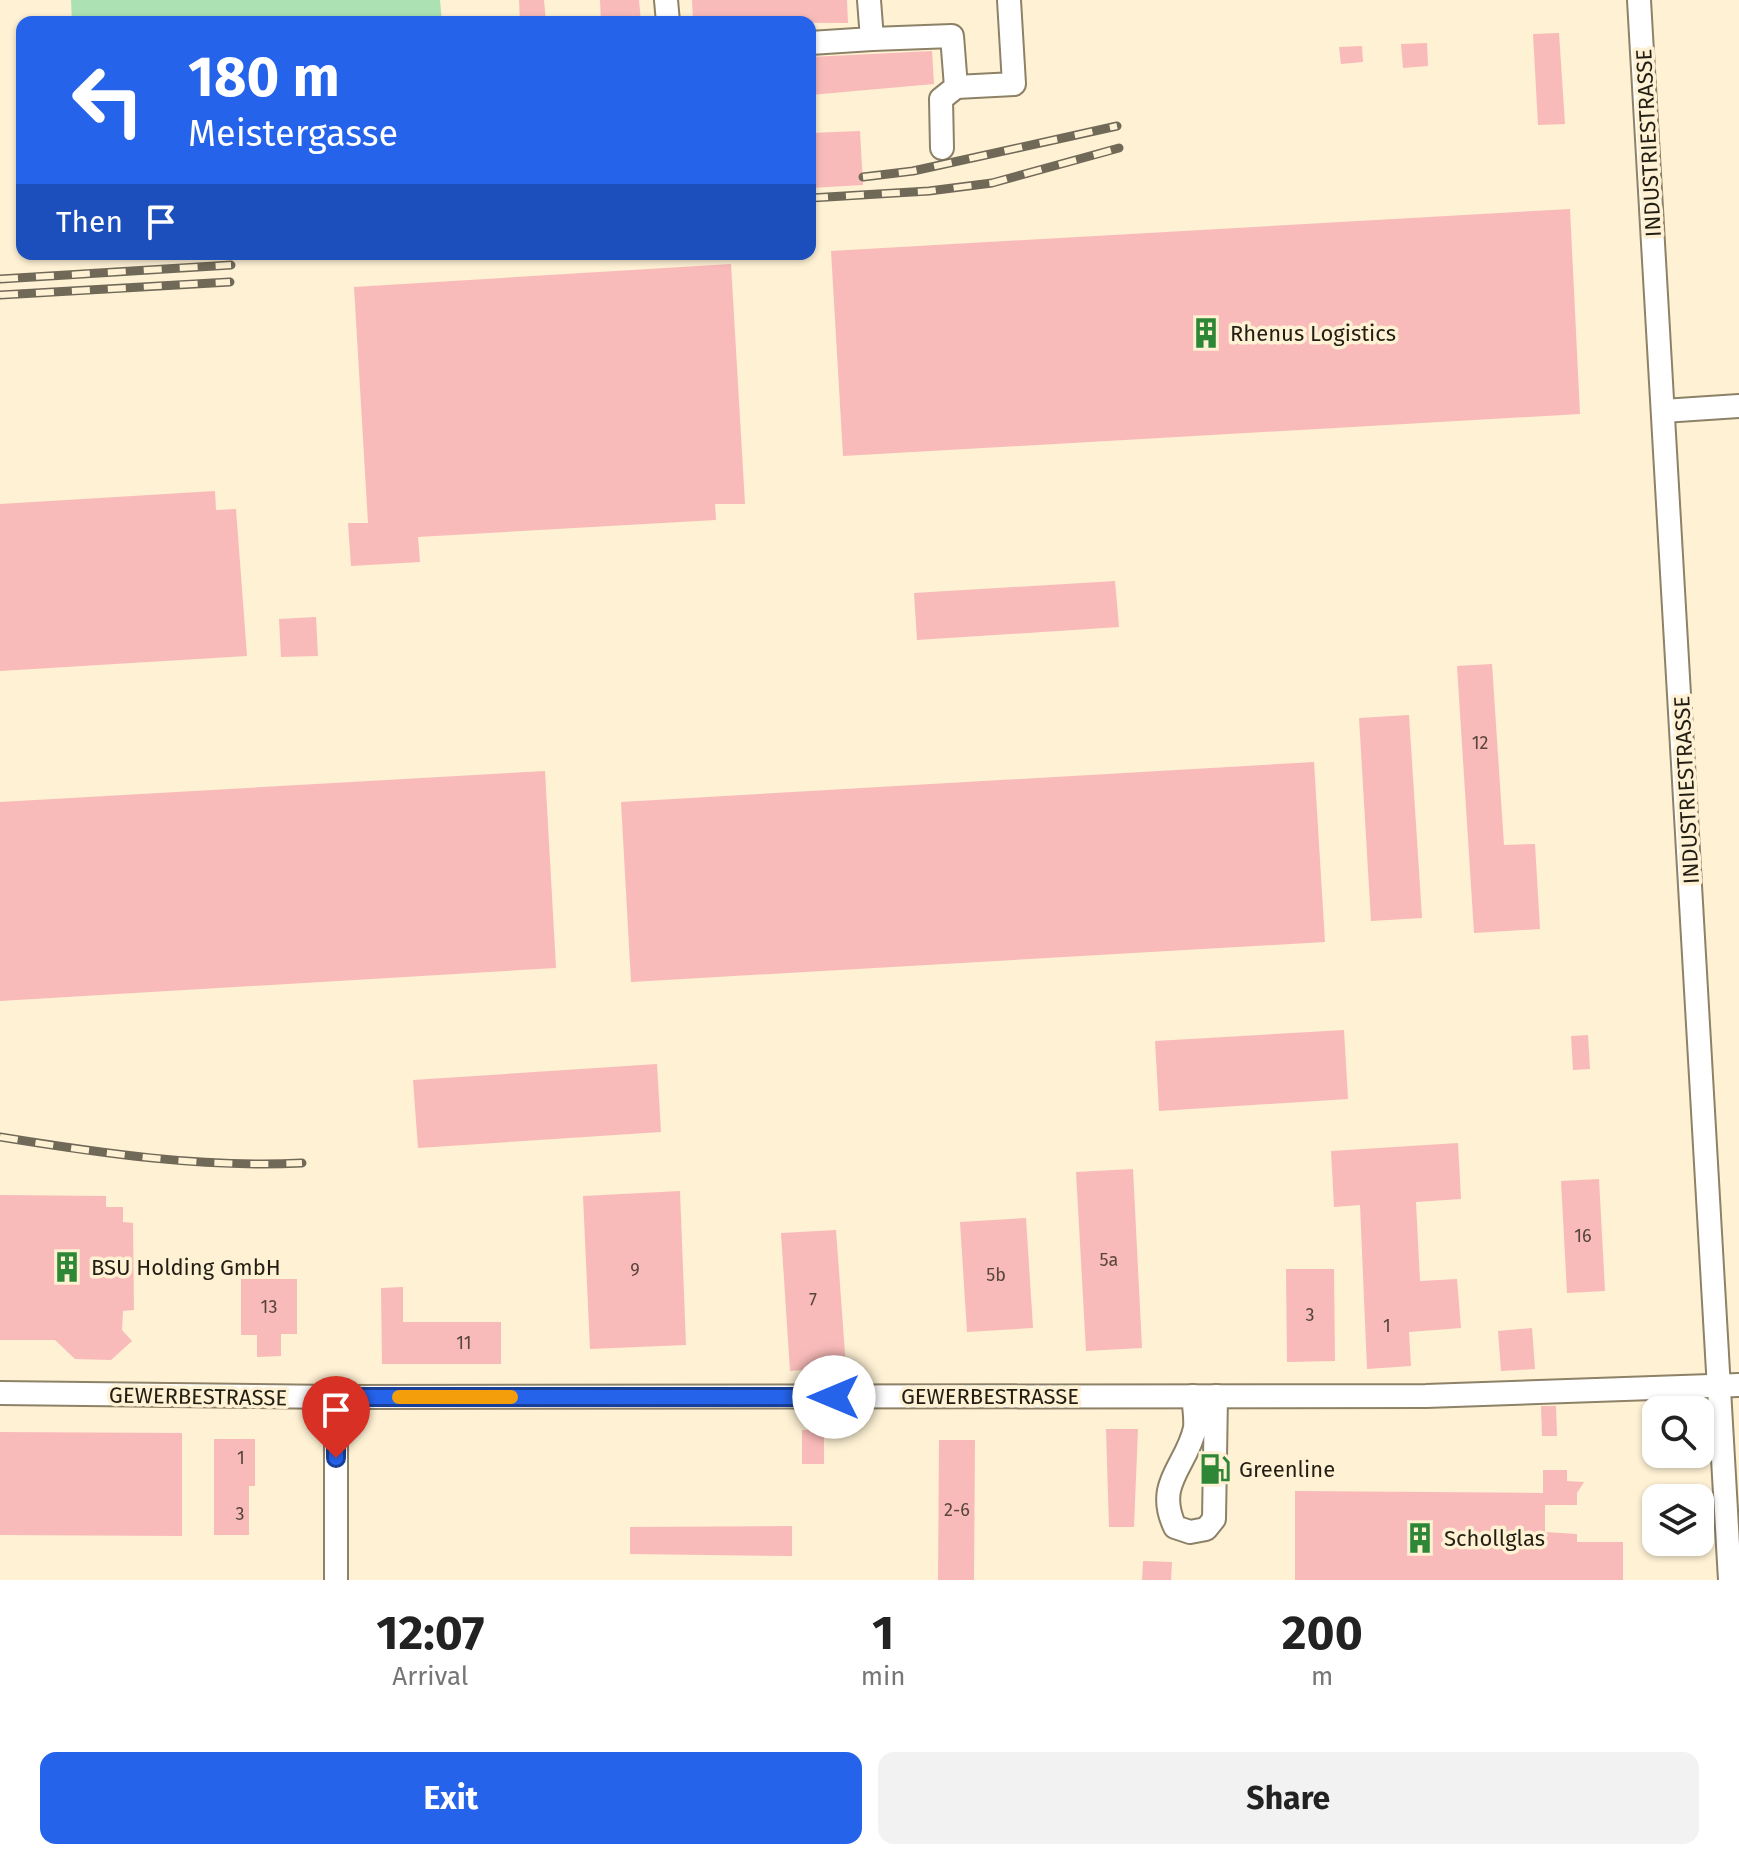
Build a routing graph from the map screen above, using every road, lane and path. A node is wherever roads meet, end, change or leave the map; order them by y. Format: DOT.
graph roads {
  1 [pos="869,0"];
  2 [pos="1009,0"];
  3 [pos="1639,0"];
  4 [pos="872,39"];
  5 [pos="816,43"];
  6 [pos="956,87"];
  7 [pos="942,148"];
  8 [pos="1739,406"];
  9 [pos="1663,411"];
  10 [pos="1729,1385"];
  11 [pos="0,1393"];
  12 [pos="1193,1396"];
  13 [pos="1216,1396"];
  14 [pos="336,1397"];
  15 [pos="336,1580"];
  16 [pos="1730,1580"];
  1 -- 4 [label="street"];
  2 -- 6 [label="street"];
  3 -- 9 [label="street, INDUSTRIESTRASSE"];
  4 -- 5 [label="street"];
  4 -- 6 [label="street"];
  6 -- 7 [label="street"];
  8 -- 9 [label="street"];
  9 -- 10 [label="street, INDUSTRIESTRASSE"];
  10 -- 13 [label="street, GEWERBESTRASSE"];
  10 -- 16 [label="street, INDUSTRIESTRASSE"];
  11 -- 14 [label="street, GEWERBESTRASSE"];
  12 -- 13 [label="street, GEWERBESTRASSE"];
  12 -- 13 [label="street"];
  12 -- 14 [label="street, GEWERBESTRASSE"];
  14 -- 15 [label="street"];
}
